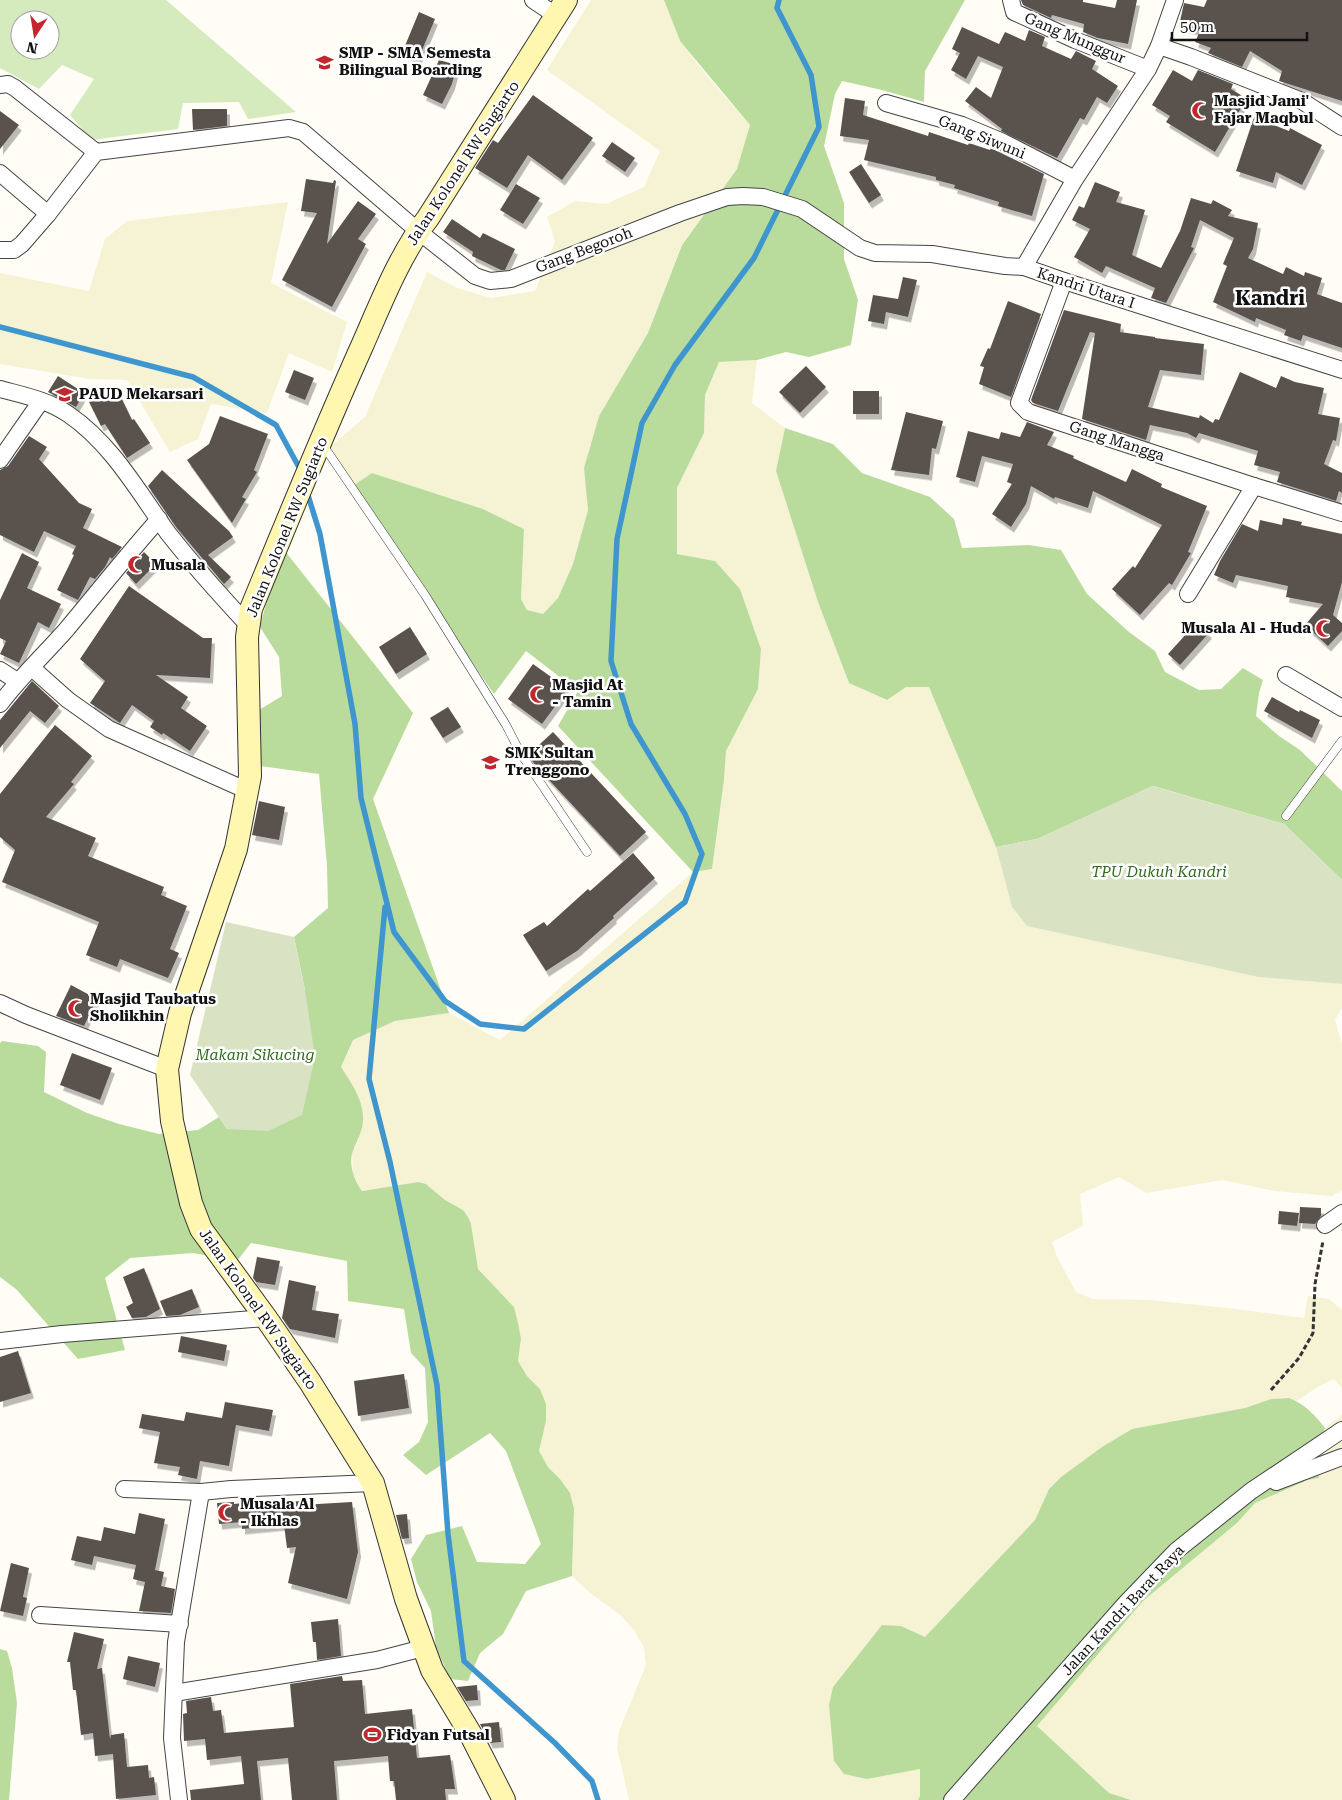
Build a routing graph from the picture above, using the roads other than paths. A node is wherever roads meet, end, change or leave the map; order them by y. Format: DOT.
graph roads {
  1 [pos="533,0"];
  2 [pos="1011,0"];
  3 [pos="1175,0"];
  4 [pos="562,8"];
  5 [pos="1159,46"];
  6 [pos="1148,69"];
  7 [pos="0,85"];
  8 [pos="886,103"];
  9 [pos="1342,126"];
  10 [pos="96,152"];
  11 [pos="0,173"];
  12 [pos="1075,179"];
  13 [pos="48,214"];
  14 [pos="418,231"];
  15 [pos="0,250"];
  16 [pos="1024,267"];
  17 [pos="1064,281"];
  18 [pos="1342,370"];
  19 [pos="0,389"];
  20 [pos="41,401"];
  21 [pos="320,442"];
  22 [pos="0,460"];
  23 [pos="1254,486"];
  24 [pos="1342,513"];
  25 [pos="159,519"];
  26 [pos="1188,594"];
  27 [pos="248,625"];
  28 [pos="32,668"];
  29 [pos="0,670"];
  30 [pos="1286,675"];
  31 [pos="17,681"];
  32 [pos="0,704"];
  33 [pos="1342,708"];
  34 [pos="1342,741"];
  35 [pos="248,791"];
  36 [pos="1286,816"];
  37 [pos="587,852"];
  38 [pos="0,1003"];
  39 [pos="167,1069"];
  40 [pos="1342,1213"];
  41 [pos="1325,1225"];
  42 [pos="266,1318"];
  43 [pos="0,1341"];
  44 [pos="1342,1430"];
  45 [pos="1342,1457"];
  46 [pos="373,1483"];
  47 [pos="124,1490"];
  48 [pos="1251,1491"];
  49 [pos="201,1492"];
  50 [pos="40,1615"];
  51 [pos="180,1624"];
  52 [pos="424,1648"];
  53 [pos="174,1694"];
  54 [pos="179,1800"];
  55 [pos="504,1800"];
  56 [pos="952,1800"];
  1 -- 4 [label="street"];
  2 -- 6 [label="street, Gang Munggur"];
  3 -- 5 [label="street, Kandri Utara I"];
  4 -- 14 [label="main road, Jalan Kolonel RW Sugiarto"];
  5 -- 6 [label="street, Kandri Utara I"];
  5 -- 9 [label="street"];
  6 -- 12 [label="street, Kandri Utara I"];
  7 -- 10 [label="street"];
  8 -- 12 [label="street, Gang Siwuni"];
  10 -- 13 [label="street"];
  10 -- 14 [label="street, Gang Begoroh"];
  11 -- 13 [label="street"];
  12 -- 16 [label="street, Kandri Utara I"];
  13 -- 15 [label="street"];
  14 -- 16 [label="street, Gang Begoroh"];
  14 -- 21 [label="main road, Jalan Kolonel RW Sugiarto"];
  16 -- 17 [label="street, Kandri Utara I"];
  17 -- 18 [label="street, Kandri Utara I"];
  17 -- 23 [label="street, Gang Mangga"];
  19 -- 20 [label="street"];
  20 -- 22 [label="street"];
  20 -- 25 [label="street"];
  21 -- 27 [label="main road, Jalan Kolonel RW Sugiarto"];
  21 -- 37 [label="lane"];
  23 -- 24 [label="street, Gang Mangga"];
  23 -- 26 [label="street"];
  25 -- 27 [label="street"];
  25 -- 28 [label="street"];
  27 -- 35 [label="main road, Jalan Kolonel RW Sugiarto"];
  28 -- 31 [label="street"];
  28 -- 35 [label="street"];
  29 -- 31 [label="street"];
  30 -- 33 [label="street"];
  31 -- 32 [label="street"];
  34 -- 36 [label="lane"];
  35 -- 39 [label="main road, Jalan Kolonel RW Sugiarto"];
  38 -- 39 [label="street"];
  39 -- 42 [label="main road, Jalan Kolonel RW Sugiarto"];
  40 -- 41 [label="street"];
  42 -- 43 [label="street"];
  42 -- 46 [label="main road, Jalan Kolonel RW Sugiarto"];
  44 -- 48 [label="street, Jalan Kandri Barat Raya"];
  45 -- 48 [label="street"];
  46 -- 49 [label="street"];
  46 -- 52 [label="main road, Jalan Kolonel RW Sugiarto"];
  47 -- 49 [label="street"];
  48 -- 56 [label="street, Jalan Kandri Barat Raya"];
  49 -- 51 [label="street"];
  50 -- 51 [label="street"];
  51 -- 53 [label="street"];
  52 -- 53 [label="street"];
  52 -- 55 [label="main road, Jalan Kolonel RW Sugiarto"];
  53 -- 54 [label="street"];
}
